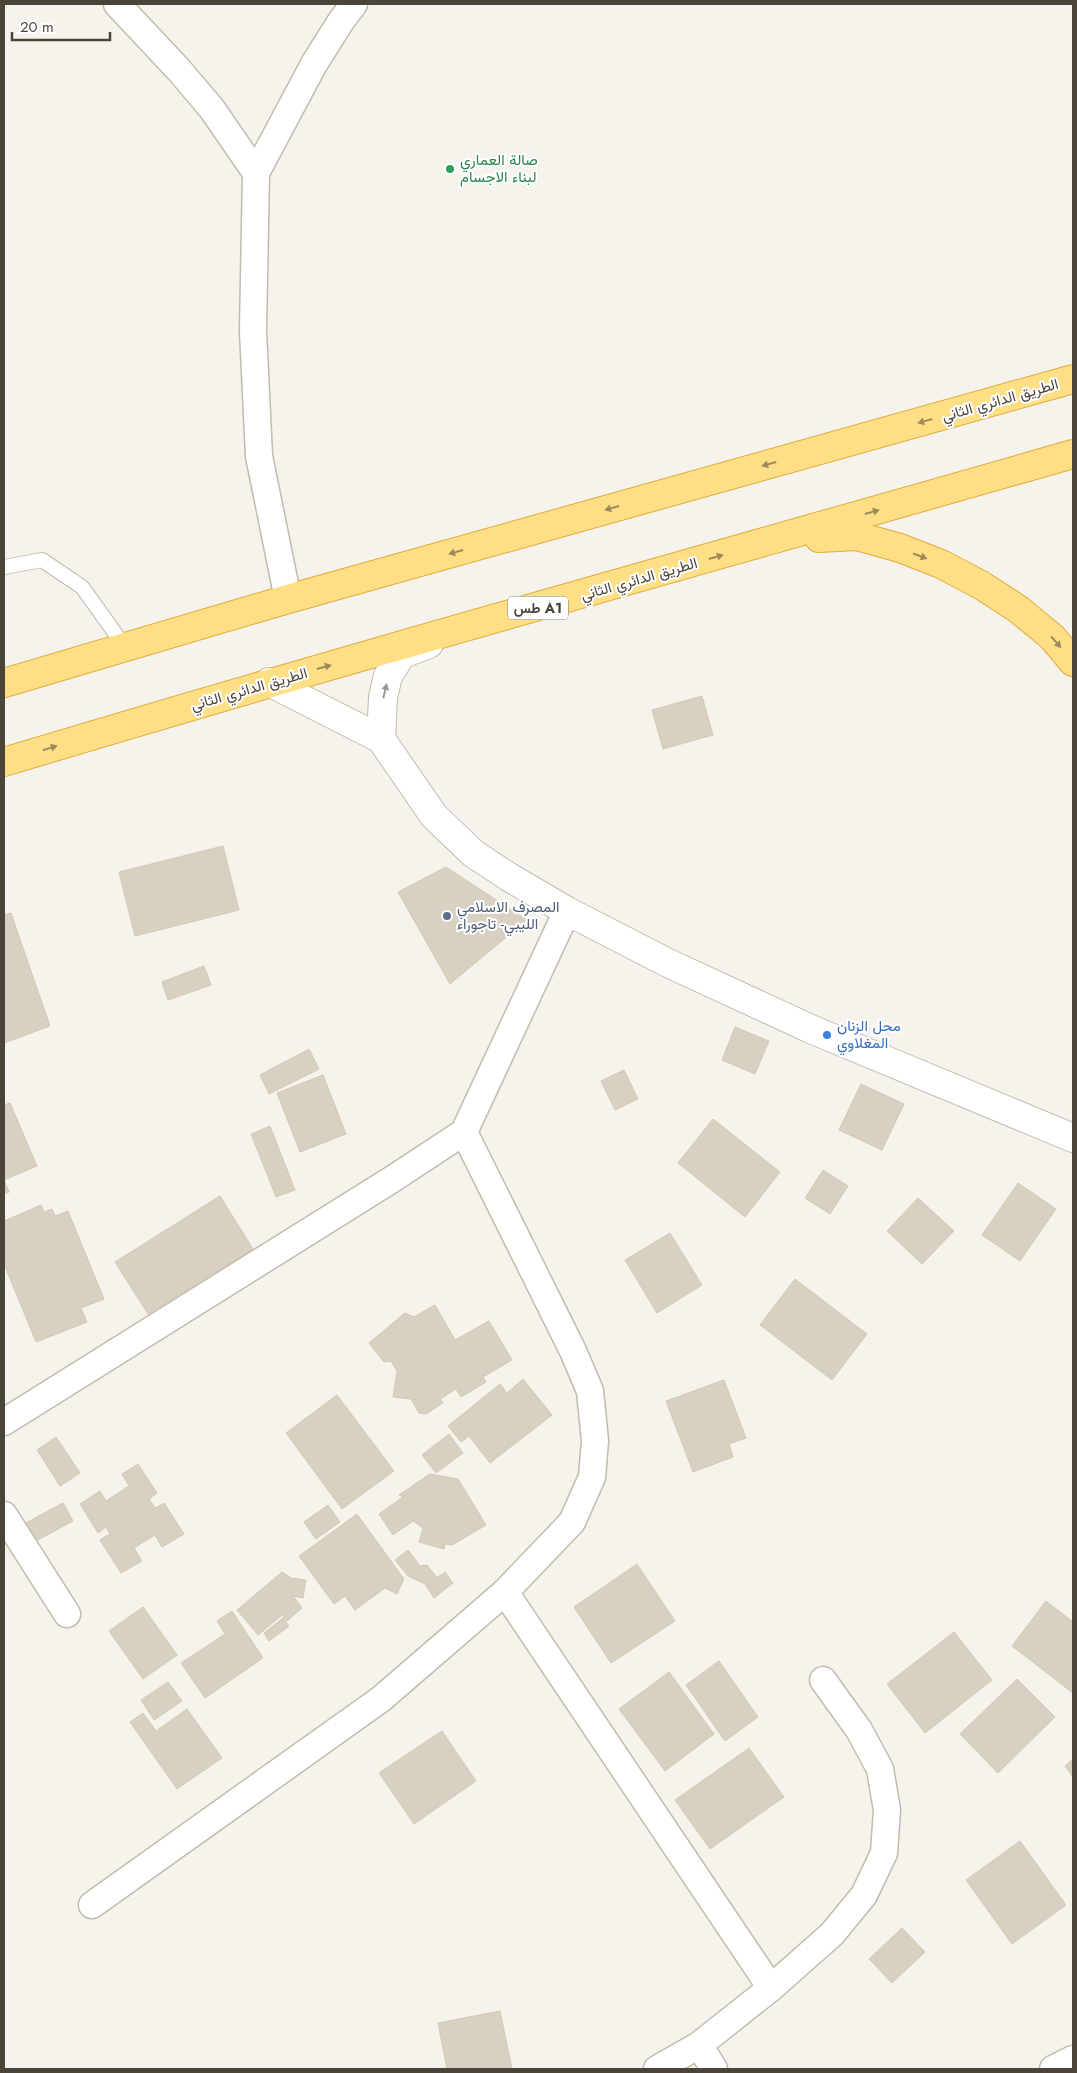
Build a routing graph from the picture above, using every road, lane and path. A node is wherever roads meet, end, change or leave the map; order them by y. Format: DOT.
graph roads {
  1 [pos="117,4"];
  2 [pos="354,4"];
  3 [pos="256,173"];
  4 [pos="1073,379"];
  5 [pos="1073,454"];
  6 [pos="787,536"];
  7 [pos="4,567"];
  8 [pos="288,599"];
  9 [pos="479,625"];
  10 [pos="125,647"];
  11 [pos="1073,662"];
  12 [pos="269,682"];
  13 [pos="4,683"];
  14 [pos="381,739"];
  15 [pos="4,762"];
  16 [pos="567,911"];
  17 [pos="464,1132"];
  18 [pos="1073,1138"];
  19 [pos="4,1422"];
  20 [pos="4,1515"];
  21 [pos="505,1592"];
  22 [pos="67,1614"];
  23 [pos="823,1680"];
  24 [pos="92,1905"];
  25 [pos="771,1988"];
  26 [pos="699,2045"];
  27 [pos="1073,2059"];
  28 [pos="657,2069"];
  29 [pos="714,2069"];
  30 [pos="1053,2069"];
  1 -- 3 [label="street"];
  2 -- 3 [label="street"];
  3 -- 8 [label="street"];
  4 -- 8 [label="highway, الطريق الدائري الثاني, one-way"];
  6 -- 5 [label="highway, الطريق الدائري الثاني / طس A1, one-way"];
  9 -- 6 [label="highway, الطريق الدائري الثاني / طس A1, one-way"];
  6 -- 11 [label="highway, one-way"];
  7 -- 10 [label="lane"];
  8 -- 10 [label="highway, الطريق الدائري الثاني"];
  12 -- 9 [label="highway, الطريق الدائري الثاني / طس A1, one-way"];
  14 -- 9 [label="street, one-way"];
  10 -- 13 [label="highway, الطريق الدائري الثاني"];
  12 -- 14 [label="street"];
  15 -- 12 [label="highway, الطريق الدائري الثاني / طس A1, one-way"];
  14 -- 16 [label="street"];
  16 -- 17 [label="street"];
  16 -- 18 [label="street"];
  17 -- 19 [label="street"];
  17 -- 21 [label="street"];
  20 -- 22 [label="street"];
  21 -- 24 [label="street"];
  21 -- 25 [label="street"];
  23 -- 25 [label="street"];
  25 -- 26 [label="street"];
  26 -- 28 [label="street"];
  26 -- 29 [label="street"];
  27 -- 30 [label="street"];
}
